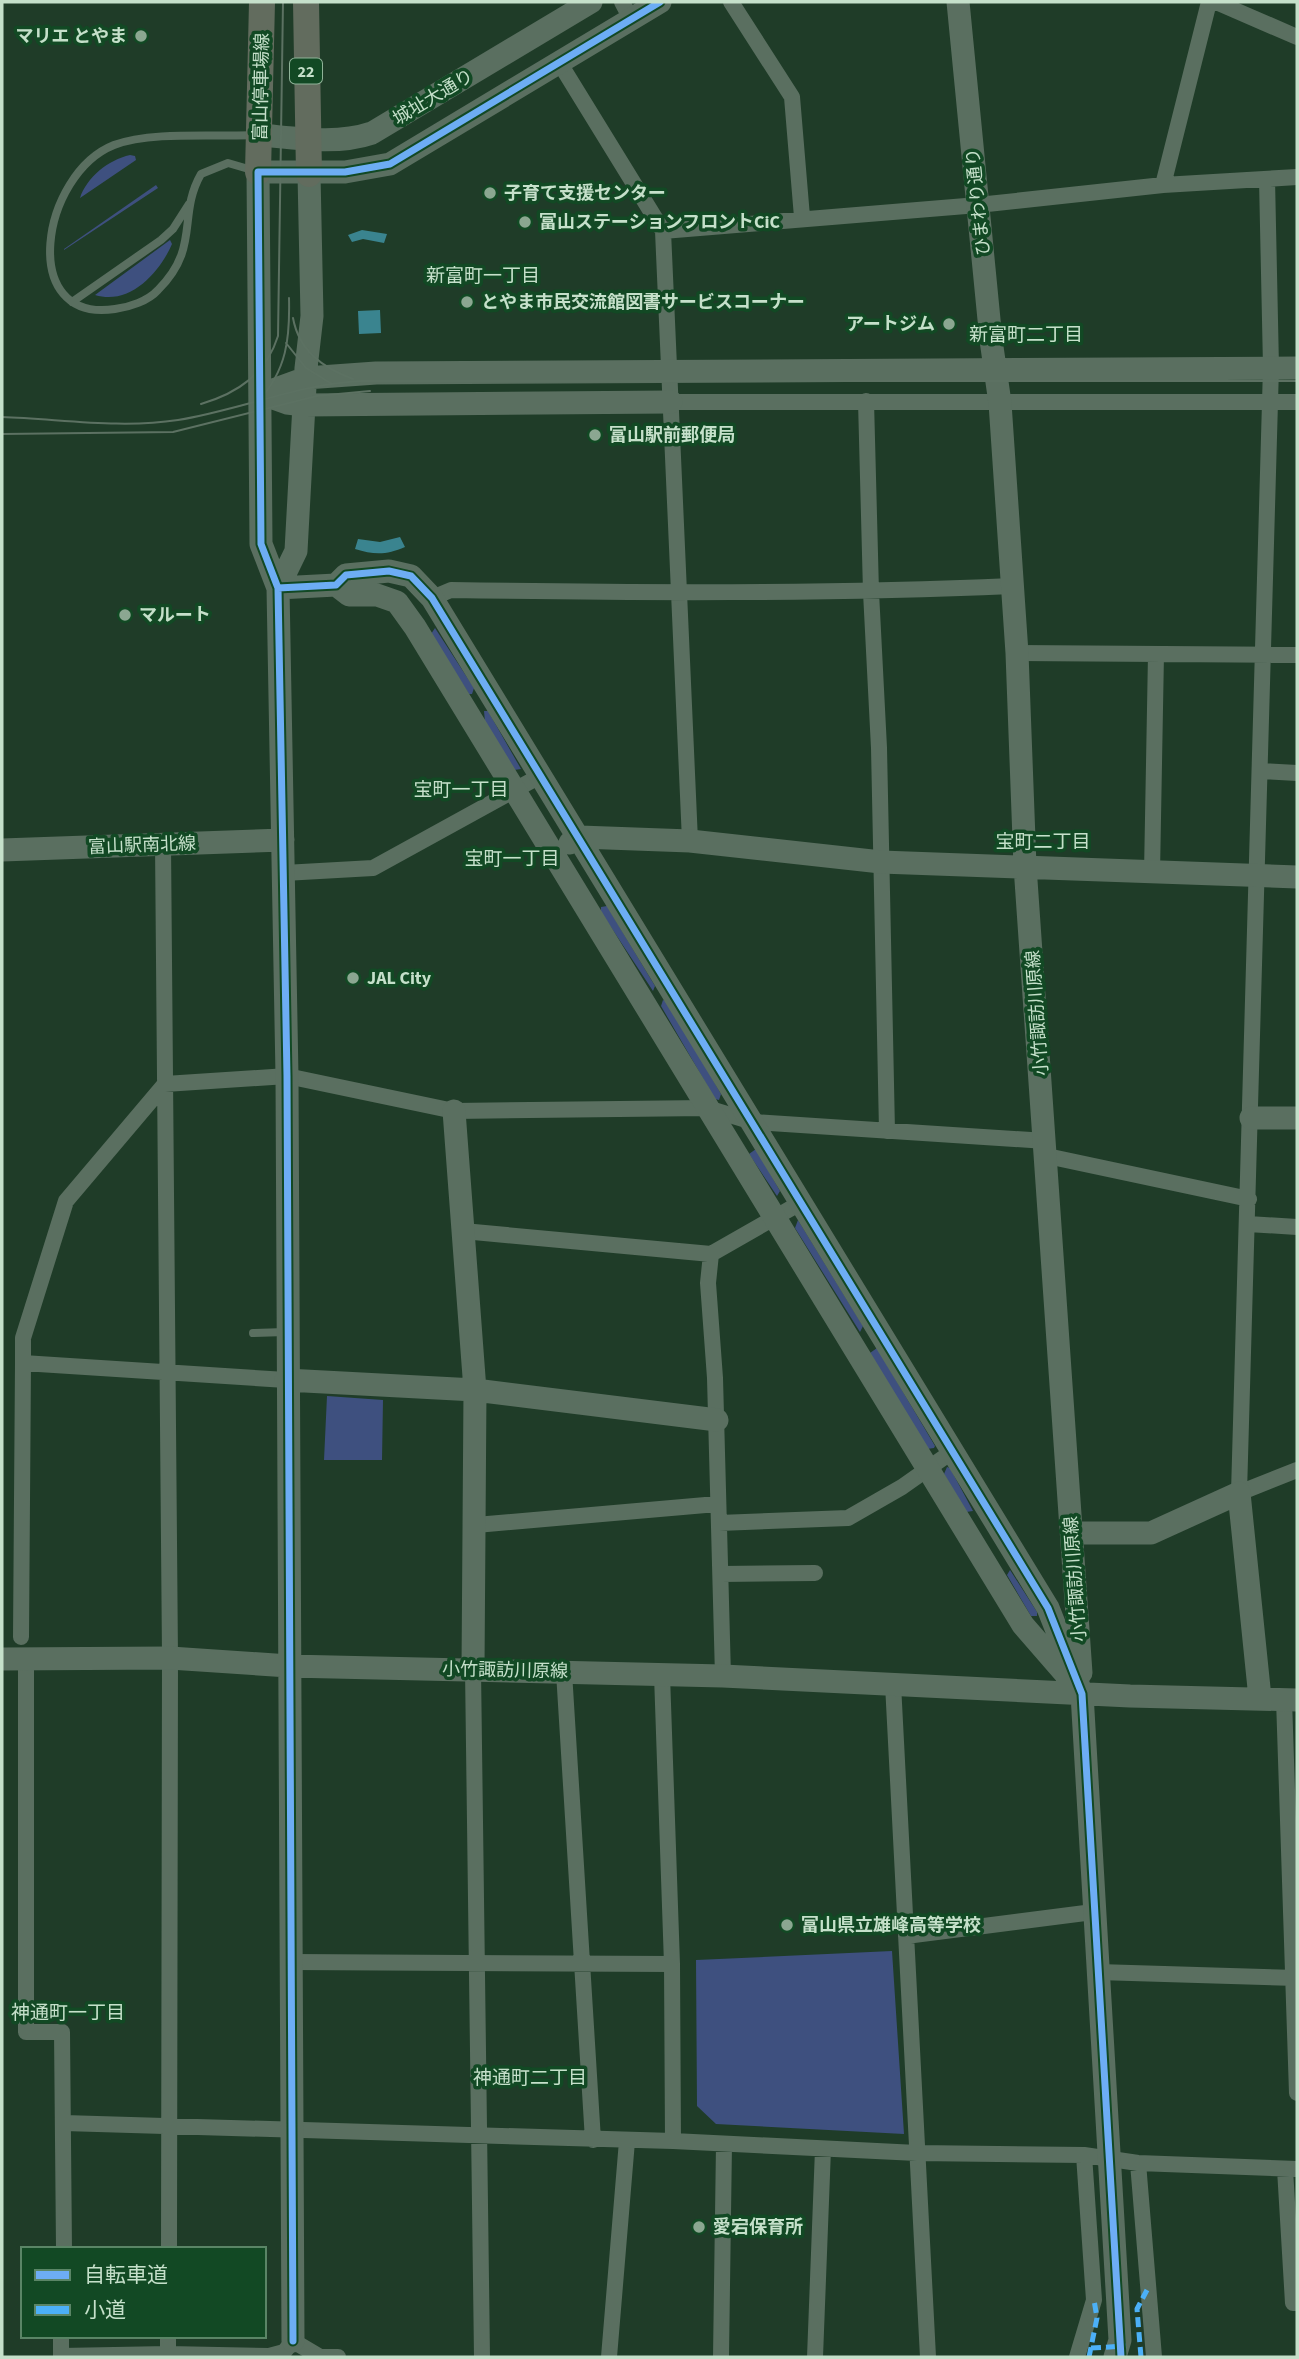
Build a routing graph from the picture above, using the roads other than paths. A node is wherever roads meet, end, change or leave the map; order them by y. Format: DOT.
graph roads {
  1 [pos="262,2"];
  2 [pos="306,2"];
  3 [pos="591,2"];
  4 [pos="660,2"];
  5 [pos="731,2"];
  6 [pos="958,2"];
  7 [pos="1209,2"];
  8 [pos="1216,2"];
  9 [pos="1238,6"];
  10 [pos="626,10"];
  11 [pos="1297,37"];
  12 [pos="559,62"];
  13 [pos="260,135"];
  14 [pos="308,139"];
  15 [pos="258,172"];
  16 [pos="309,174"];
  17 [pos="1297,177"];
  18 [pos="1267,179"];
  19 [pos="1163,185"];
  20 [pos="190,202"];
  21 [pos="978,205"];
  22 [pos="802,217"];
  23 [pos="663,231"];
  24 [pos="72,302"];
  25 [pos="1271,368"];
  26 [pos="1297,368"];
  27 [pos="997,369"];
  28 [pos="668,372"];
  29 [pos="306,378"];
  30 [pos="262,394"];
  31 [pos="866,401"];
  32 [pos="671,402"];
  33 [pos="1270,402"];
  34 [pos="1297,402"];
  35 [pos="1000,403"];
  36 [pos="304,405"];
  37 [pos="336,585"];
  38 [pos="1012,586"];
  39 [pos="278,588"];
  40 [pos="871,592"];
  41 [pos="678,594"];
  42 [pos="432,598"];
  43 [pos="1017,653"];
  44 [pos="1156,654"];
  45 [pos="1264,655"];
  46 [pos="1297,655"];
  47 [pos="1262,771"];
  48 [pos="1297,773"];
  49 [pos="542,775"];
  50 [pos="515,791"];
  51 [pos="580,837"];
  52 [pos="282,840"];
  53 [pos="690,841"];
  54 [pos="163,845"];
  55 [pos="2,850"];
  56 [pos="552,853"];
  57 [pos="881,862"];
  58 [pos="1025,866"];
  59 [pos="284,873"];
  60 [pos="1152,873"];
  61 [pos="1259,875"];
  62 [pos="1297,877"];
  63 [pos="287,1076"];
  64 [pos="165,1084"];
  65 [pos="707,1108"];
  66 [pos="454,1111"];
  67 [pos="1251,1118"];
  68 [pos="1297,1118"];
  69 [pos="753,1122"];
  70 [pos="887,1131"];
  71 [pos="1047,1149"];
  72 [pos="1249,1199"];
  73 [pos="802,1202"];
  74 [pos="776,1217"];
  75 [pos="1248,1224"];
  76 [pos="1297,1227"];
  77 [pos="463,1231"];
  78 [pos="711,1254"];
  79 [pos="286,1332"];
  80 [pos="253,1333"];
  81 [pos="23,1363"];
  82 [pos="166,1371"];
  83 [pos="286,1380"];
  84 [pos="475,1390"];
  85 [pos="716,1420"];
  86 [pos="953,1451"];
  87 [pos="928,1468"];
  88 [pos="1297,1470"];
  89 [pos="1239,1493"];
  90 [pos="717,1504"];
  91 [pos="719,1524"];
  92 [pos="476,1525"];
  93 [pos="1072,1533"];
  94 [pos="815,1573"];
  95 [pos="721,1574"];
  96 [pos="24,1647"];
  97 [pos="170,1658"];
  98 [pos="2,1659"];
  99 [pos="289,1666"];
  100 [pos="473,1669"];
  101 [pos="564,1672"];
  102 [pos="662,1675"];
  103 [pos="723,1676"];
  104 [pos="893,1684"];
  105 [pos="1082,1694"];
  106 [pos="1260,1698"];
  107 [pos="1291,1700"];
  108 [pos="1093,1912"];
  109 [pos="906,1936"];
  110 [pos="292,1962"];
  111 [pos="477,1963"];
  112 [pos="582,1963"];
  113 [pos="672,1964"];
  114 [pos="1098,1972"];
  115 [pos="1295,1978"];
  116 [pos="1297,2093"];
  117 [pos="64,2123"];
  118 [pos="170,2126"];
  119 [pos="293,2131"];
  120 [pos="479,2136"];
  121 [pos="593,2140"];
  122 [pos="627,2141"];
  123 [pos="673,2141"];
  124 [pos="724,2144"];
  125 [pos="823,2149"];
  126 [pos="917,2153"];
  127 [pos="1084,2155"];
  128 [pos="1109,2159"];
  129 [pos="1138,2163"];
  130 [pos="1291,2169"];
  131 [pos="64,2247"];
  132 [pos="169,2247"];
  133 [pos="1297,2303"];
  134 [pos="61,2338"];
  135 [pos="168,2338"];
  136 [pos="293,2342"];
  137 [pos="1119,2352"];
  138 [pos="168,2354"];
  139 [pos="338,2357"];
  140 [pos="482,2357"];
  141 [pos="609,2357"];
  142 [pos="721,2357"];
  143 [pos="815,2357"];
  144 [pos="928,2357"];
  145 [pos="1077,2357"];
  146 [pos="1154,2357"];
  1 -- 13 [label="main road, 富山停車場線"];
  2 -- 14 [label="main road, 22"];
  3 -- 14 [label="street, 城址大通り"];
  4 -- 10 [label="street"];
  5 -- 22 [label="street"];
  6 -- 21 [label="street, ひまわり通り"];
  7 -- 19 [label="street"];
  8 -- 9 [label="street"];
  9 -- 11 [label="street"];
  10 -- 12 [label="street"];
  12 -- 16 [label="street"];
  12 -- 23 [label="street"];
  13 -- 14 [label="street, 城址大通り"];
  13 -- 15 [label="main road, 富山停車場線"];
  13 -- 24 [label="lane"];
  14 -- 16 [label="main road, 22"];
  15 -- 16 [label="street"];
  15 -- 20 [label="lane"];
  15 -- 30 [label="street"];
  16 -- 29 [label="street"];
  17 -- 18 [label="street"];
  18 -- 19 [label="street"];
  18 -- 25 [label="street"];
  19 -- 21 [label="street"];
  20 -- 24 [label="lane"];
  20 -- 24 [label="lane"];
  21 -- 22 [label="street"];
  21 -- 27 [label="street, ひまわり通り"];
  22 -- 23 [label="street"];
  23 -- 28 [label="street"];
  25 -- 26 [label="street"];
  25 -- 27 [label="street"];
  25 -- 33 [label="street"];
  27 -- 28 [label="street"];
  27 -- 35 [label="street, ひまわり通り"];
  28 -- 29 [label="street"];
  28 -- 32 [label="street"];
  29 -- 30 [label="street"];
  29 -- 36 [label="street"];
  30 -- 36 [label="street"];
  30 -- 39 [label="street"];
  31 -- 32 [label="street"];
  31 -- 35 [label="street"];
  31 -- 40 [label="street"];
  32 -- 36 [label="street"];
  32 -- 41 [label="street"];
  33 -- 34 [label="street"];
  33 -- 35 [label="street"];
  33 -- 45 [label="street"];
  35 -- 38 [label="street, ひまわり通り"];
  36 -- 39 [label="street"];
  37 -- 39 [label="street"];
  37 -- 42 [label="street"];
  37 -- 50 [label="street"];
  38 -- 40 [label="street"];
  38 -- 43 [label="street, ひまわり通り"];
  39 -- 52 [label="street"];
  40 -- 41 [label="street"];
  40 -- 57 [label="street"];
  41 -- 42 [label="street"];
  41 -- 53 [label="street"];
  42 -- 49 [label="street"];
  43 -- 44 [label="street"];
  43 -- 58 [label="street, 小竹諏訪川原線"];
  44 -- 45 [label="street"];
  44 -- 60 [label="street"];
  45 -- 46 [label="street"];
  45 -- 47 [label="street"];
  47 -- 48 [label="street"];
  47 -- 61 [label="street"];
  49 -- 50 [label="street"];
  49 -- 51 [label="street"];
  50 -- 56 [label="street"];
  50 -- 59 [label="street"];
  51 -- 53 [label="street"];
  51 -- 56 [label="street"];
  51 -- 69 [label="street"];
  52 -- 54 [label="street, 富山駅南北線"];
  52 -- 59 [label="street"];
  53 -- 57 [label="street"];
  54 -- 55 [label="street, 富山駅南北線"];
  54 -- 64 [label="street"];
  56 -- 65 [label="street"];
  57 -- 58 [label="street"];
  57 -- 70 [label="street"];
  58 -- 60 [label="street"];
  58 -- 71 [label="street, 小竹諏訪川原線"];
  59 -- 63 [label="street"];
  60 -- 61 [label="street"];
  61 -- 62 [label="street"];
  61 -- 67 [label="street"];
  63 -- 64 [label="street"];
  63 -- 66 [label="street"];
  63 -- 79 [label="street"];
  64 -- 81 [label="street"];
  64 -- 82 [label="street"];
  65 -- 66 [label="street"];
  65 -- 69 [label="street"];
  65 -- 74 [label="street"];
  66 -- 77 [label="street"];
  67 -- 68 [label="street"];
  67 -- 72 [label="street"];
  69 -- 70 [label="street"];
  69 -- 73 [label="street"];
  70 -- 71 [label="street"];
  71 -- 72 [label="street"];
  71 -- 93 [label="street, 小竹諏訪川原線"];
  72 -- 75 [label="street"];
  73 -- 74 [label="street"];
  73 -- 86 [label="street"];
  74 -- 78 [label="street"];
  74 -- 87 [label="street"];
  75 -- 76 [label="street"];
  75 -- 89 [label="street"];
  77 -- 78 [label="street"];
  77 -- 84 [label="street"];
  78 -- 85 [label="street"];
  79 -- 80 [label="lane"];
  79 -- 83 [label="street"];
  81 -- 82 [label="street"];
  81 -- 96 [label="street"];
  82 -- 83 [label="street"];
  82 -- 97 [label="street"];
  83 -- 84 [label="street"];
  83 -- 99 [label="street"];
  84 -- 85 [label="street"];
  84 -- 92 [label="street"];
  85 -- 90 [label="street"];
  86 -- 87 [label="street"];
  86 -- 105 [label="street"];
  87 -- 91 [label="street"];
  87 -- 105 [label="street"];
  88 -- 89 [label="street"];
  89 -- 93 [label="street"];
  89 -- 106 [label="street"];
  90 -- 91 [label="street"];
  90 -- 92 [label="street"];
  91 -- 95 [label="street"];
  92 -- 100 [label="street"];
  93 -- 105 [label="street, 小竹諏訪川原線"];
  94 -- 95 [label="street"];
  95 -- 103 [label="street"];
  96 -- 97 [label="street, 小竹諏訪川原線"];
  96 -- 98 [label="street, 小竹諏訪川原線"];
  96 -- 117 [label="street"];
  97 -- 99 [label="street, 小竹諏訪川原線"];
  97 -- 118 [label="street"];
  99 -- 100 [label="street, 小竹諏訪川原線"];
  99 -- 110 [label="street"];
  100 -- 101 [label="street, 小竹諏訪川原線"];
  100 -- 111 [label="street"];
  101 -- 102 [label="street, 小竹諏訪川原線"];
  101 -- 112 [label="street"];
  102 -- 103 [label="street, 小竹諏訪川原線"];
  102 -- 113 [label="street"];
  103 -- 104 [label="street, 小竹諏訪川原線"];
  104 -- 105 [label="street, 小竹諏訪川原線"];
  104 -- 109 [label="street"];
  105 -- 106 [label="street"];
  105 -- 108 [label="street"];
  106 -- 107 [label="street"];
  107 -- 115 [label="street"];
  108 -- 109 [label="street"];
  108 -- 114 [label="street"];
  109 -- 126 [label="street"];
  110 -- 111 [label="street"];
  110 -- 119 [label="street"];
  111 -- 112 [label="street"];
  111 -- 120 [label="street"];
  112 -- 113 [label="street"];
  112 -- 121 [label="street"];
  113 -- 123 [label="street"];
  114 -- 115 [label="street"];
  114 -- 128 [label="street"];
  115 -- 116 [label="street"];
  117 -- 118 [label="street"];
  117 -- 131 [label="street"];
  118 -- 119 [label="street"];
  118 -- 132 [label="street"];
  119 -- 120 [label="street"];
  119 -- 136 [label="street"];
  120 -- 121 [label="street"];
  120 -- 140 [label="street"];
  121 -- 122 [label="street"];
  122 -- 123 [label="street"];
  122 -- 141 [label="street"];
  123 -- 124 [label="street"];
  124 -- 125 [label="street"];
  124 -- 142 [label="street"];
  125 -- 126 [label="street"];
  125 -- 143 [label="street"];
  126 -- 127 [label="street"];
  126 -- 144 [label="street"];
  127 -- 128 [label="street"];
  127 -- 145 [label="street"];
  128 -- 129 [label="street"];
  128 -- 137 [label="street"];
  129 -- 130 [label="street"];
  129 -- 146 [label="street"];
  130 -- 133 [label="street"];
  134 -- 138 [label="street"];
  135 -- 138 [label="street"];
  136 -- 138 [label="street"];
  136 -- 139 [label="street"];
}
